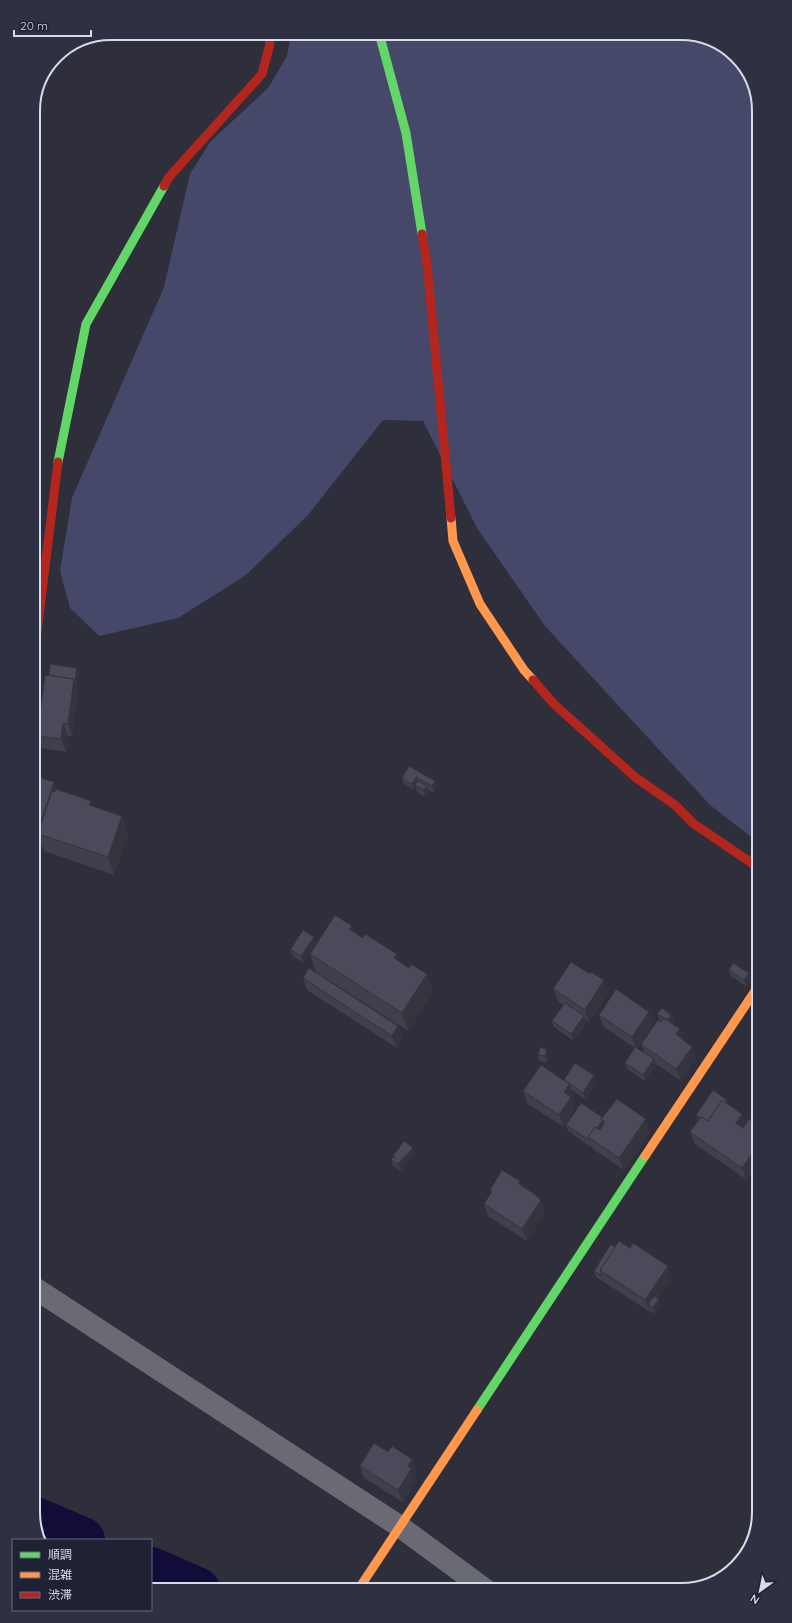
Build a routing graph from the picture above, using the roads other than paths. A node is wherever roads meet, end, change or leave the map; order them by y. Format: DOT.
graph roads {
  1 [pos="270,40"];
  2 [pos="381,40"];
  3 [pos="40,607"];
  4 [pos="752,863"];
  5 [pos="752,996"];
  6 [pos="40,1292"];
  7 [pos="399,1526"];
  8 [pos="362,1583"];
  9 [pos="476,1583"];
  1 -- 3 [label="street"];
  2 -- 4 [label="street"];
  5 -- 7 [label="street"];
  6 -- 7 [label="street"];
  7 -- 8 [label="street"];
  7 -- 9 [label="street"];
}
